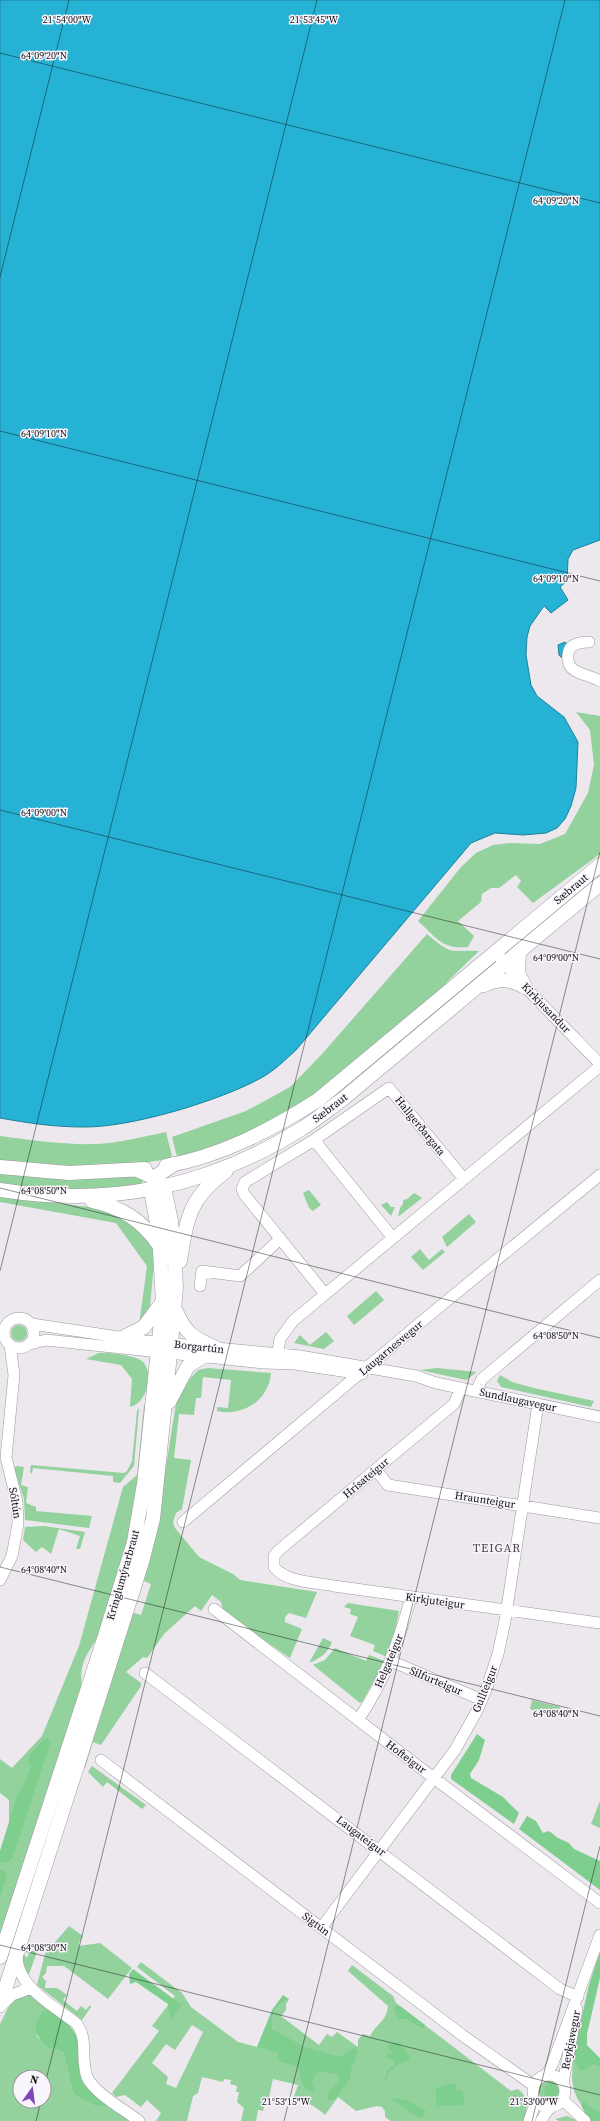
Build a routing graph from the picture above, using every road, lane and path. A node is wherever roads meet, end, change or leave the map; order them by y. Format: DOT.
graph roads {
  1 [pos="589,642"];
  2 [pos="600,681"];
  3 [pos="600,865"];
  4 [pos="600,884"];
  5 [pos="498,950"];
  6 [pos="519,952"];
  7 [pos="506,963"];
  8 [pos="525,987"];
  9 [pos="475,989"];
  10 [pos="600,1065"];
  11 [pos="314,1140"];
  12 [pos="174,1164"];
  13 [pos="234,1165"];
  14 [pos="0,1167"];
  15 [pos="137,1170"];
  16 [pos="600,1175"];
  17 [pos="464,1179"];
  18 [pos="156,1186"];
  19 [pos="0,1190"];
  20 [pos="74,1197"];
  21 [pos="393,1238"];
  22 [pos="280,1239"];
  23 [pos="160,1246"];
  24 [pos="600,1280"];
  25 [pos="200,1286"];
  26 [pos="176,1287"];
  27 [pos="325,1294"];
  28 [pos="168,1304"];
  29 [pos="4,1324"];
  30 [pos="32,1324"];
  31 [pos="124,1337"];
  32 [pos="5,1340"];
  33 [pos="28,1345"];
  34 [pos="216,1348"];
  35 [pos="163,1349"];
  36 [pos="388,1349"];
  37 [pos="204,1356"];
  38 [pos="277,1359"];
  39 [pos="363,1371"];
  40 [pos="391,1372"];
  41 [pos="14,1375"];
  42 [pos="436,1383"];
  43 [pos="461,1388"];
  44 [pos="476,1391"];
  45 [pos="538,1404"];
  46 [pos="164,1413"];
  47 [pos="600,1416"];
  48 [pos="376,1470"];
  49 [pos="157,1484"];
  50 [pos="522,1506"];
  51 [pos="600,1518"];
  52 [pos="183,1522"];
  53 [pos="274,1567"];
  54 [pos="0,1580"];
  55 [pos="411,1597"];
  56 [pos="214,1609"];
  57 [pos="507,1610"];
  58 [pos="600,1623"];
  59 [pos="391,1661"];
  60 [pos="145,1672"];
  61 [pos="482,1700"];
  62 [pos="358,1720"];
  63 [pos="101,1760"];
  64 [pos="435,1779"];
  65 [pos="380,1850"];
  66 [pos="600,1903"];
  67 [pos="322,1928"];
  68 [pos="600,1935"];
  69 [pos="17,1952"];
  70 [pos="0,1957"];
  71 [pos="31,1988"];
  72 [pos="578,1997"];
  73 [pos="0,2005"];
  74 [pos="0,2008"];
  75 [pos="546,2075"];
  76 [pos="564,2083"];
  77 [pos="533,2085"];
  78 [pos="534,2099"];
  79 [pos="563,2100"];
  80 [pos="552,2107"];
  81 [pos="139,2121"];
  82 [pos="529,2121"];
  83 [pos="541,2121"];
  84 [pos="585,2121"];
  1 -- 2 [label="street"];
  3 -- 5 [label="main road, Sæbraut"];
  4 -- 6 [label="main road, Sæbraut"];
  5 -- 7 [label="street, Kirkjusandur"];
  5 -- 12 [label="main road, Sæbraut"];
  6 -- 7 [label="main road, Sæbraut"];
  6 -- 8 [label="main road"];
  7 -- 8 [label="street, Kirkjusandur"];
  7 -- 9 [label="main road, Sæbraut"];
  8 -- 9 [label="main road"];
  8 -- 10 [label="street, Kirkjusandur"];
  9 -- 13 [label="main road, Sæbraut"];
  10 -- 17 [label="street"];
  11 -- 17 [label="street, Hallgerðargata"];
  11 -- 21 [label="street"];
  11 -- 22 [label="street, Hallgerðargata"];
  12 -- 15 [label="main road, Sæbraut"];
  12 -- 18 [label="main road"];
  13 -- 18 [label="main road, Sæbraut"];
  13 -- 26 [label="main road"];
  14 -- 15 [label="main road, Sæbraut"];
  15 -- 18 [label="main road"];
  16 -- 36 [label="street, Laugarnesvegur"];
  17 -- 21 [label="street"];
  18 -- 20 [label="main road, Sæbraut"];
  18 -- 23 [label="main road, Kringlumýrarbraut"];
  18 -- 26 [label="main road, Kringlumýrarbraut"];
  19 -- 20 [label="main road, Sæbraut"];
  20 -- 23 [label="main road"];
  21 -- 27 [label="street"];
  22 -- 25 [label="street"];
  22 -- 27 [label="street, Hallgerðargata"];
  23 -- 28 [label="main road, Kringlumýrarbraut"];
  24 -- 44 [label="street"];
  26 -- 28 [label="main road, Kringlumýrarbraut"];
  27 -- 38 [label="street"];
  28 -- 31 [label="main road"];
  28 -- 34 [label="main road"];
  28 -- 35 [label="main road, Kringlumýrarbraut"];
  29 -- 30 [label="street, Borgartún"];
  29 -- 32 [label="street, Borgartún"];
  30 -- 31 [label="street, Borgartún"];
  30 -- 33 [label="street"];
  31 -- 35 [label="street, Borgartún"];
  32 -- 33 [label="street, Borgartún"];
  32 -- 41 [label="street, Sóltún"];
  33 -- 35 [label="street, Borgartún"];
  33 -- 41 [label="street, Sóltún"];
  34 -- 35 [label="street, Borgartún"];
  34 -- 38 [label="street, Borgartún"];
  35 -- 37 [label="street, Borgartún"];
  35 -- 46 [label="main road, Kringlumýrarbraut"];
  35 -- 49 [label="main road"];
  35 -- 70 [label="main road, Kringlumýrarbraut"];
  36 -- 39 [label="street, Laugarnesvegur"];
  36 -- 40 [label="street"];
  37 -- 38 [label="street, Borgartún"];
  37 -- 46 [label="main road"];
  38 -- 39 [label="street, Borgartún"];
  39 -- 40 [label="street, Sundlaugavegur"];
  39 -- 42 [label="street, Sundlaugavegur"];
  39 -- 52 [label="street, Laugarnesvegur"];
  40 -- 42 [label="street, Sundlaugavegur"];
  41 -- 54 [label="street, Sóltún"];
  42 -- 43 [label="street, Sundlaugavegur"];
  43 -- 44 [label="street, Sundlaugavegur"];
  43 -- 48 [label="street, Hrísateigur"];
  44 -- 45 [label="street, Sundlaugavegur"];
  45 -- 47 [label="street, Sundlaugavegur"];
  45 -- 50 [label="street, Gullteigur"];
  46 -- 49 [label="main road, Kringlumýrarbraut"];
  48 -- 50 [label="street, Hraunteigur"];
  48 -- 53 [label="street, Hrísateigur"];
  49 -- 69 [label="main road, Kringlumýrarbraut"];
  50 -- 51 [label="street, Hraunteigur"];
  50 -- 57 [label="street, Gullteigur"];
  53 -- 55 [label="street, Kirkjuteigur"];
  55 -- 57 [label="street, Kirkjuteigur"];
  55 -- 59 [label="street, Helgateigur"];
  56 -- 62 [label="street, Hofteigur"];
  57 -- 58 [label="street, Kirkjuteigur"];
  57 -- 61 [label="street, Gullteigur"];
  59 -- 61 [label="street, Silfurteigur"];
  59 -- 62 [label="street, Helgateigur"];
  60 -- 65 [label="street, Laugateigur"];
  61 -- 64 [label="street, Gullteigur"];
  62 -- 64 [label="street, Hofteigur"];
  63 -- 67 [label="street, Sigtún"];
  64 -- 65 [label="street, Gullteigur"];
  64 -- 66 [label="street, Hofteigur"];
  65 -- 67 [label="street, Gullteigur"];
  65 -- 72 [label="street, Laugateigur"];
  67 -- 77 [label="street, Sigtún"];
  68 -- 72 [label="street, Reykjavegur"];
  69 -- 71 [label="street, Kringlumýrarbraut"];
  69 -- 73 [label="main road, Kringlumýrarbraut"];
  71 -- 74 [label="street"];
  71 -- 81 [label="street, Kringlumýrarbraut"];
  72 -- 75 [label="street, Reykjavegur"];
  72 -- 76 [label="street, Reykjavegur"];
  75 -- 76 [label="street"];
  75 -- 77 [label="street"];
  76 -- 79 [label="street"];
  77 -- 78 [label="street"];
  78 -- 80 [label="street"];
  78 -- 82 [label="street"];
  79 -- 80 [label="street"];
  79 -- 84 [label="street"];
  80 -- 83 [label="street"];
}
